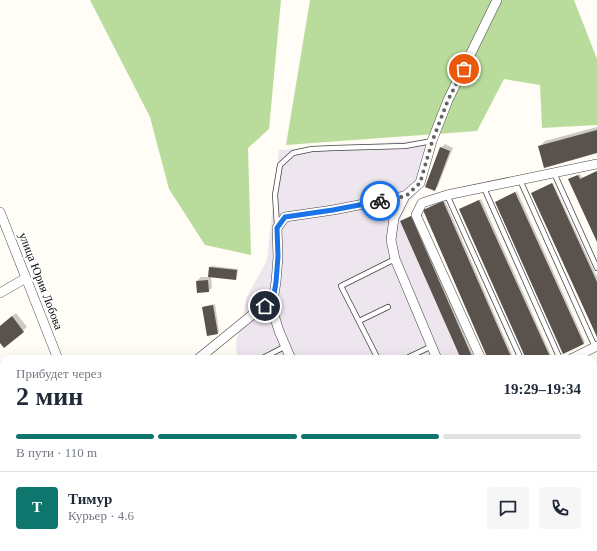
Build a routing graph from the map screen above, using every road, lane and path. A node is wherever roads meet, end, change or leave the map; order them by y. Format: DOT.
graph roads {
  1 [pos="497,0"];
  2 [pos="432,142"];
  3 [pos="597,164"];
  4 [pos="554,173"];
  5 [pos="520,180"];
  6 [pos="484,188"];
  7 [pos="406,196"];
  8 [pos="447,196"];
  9 [pos="0,212"];
  10 [pos="277,228"];
  11 [pos="395,259"];
  12 [pos="597,268"];
  13 [pos="26,278"];
  14 [pos="0,293"];
  15 [pos="273,301"];
  16 [pos="388,307"];
  17 [pos="359,322"];
  18 [pos="286,346"];
  19 [pos="432,346"];
  20 [pos="596,346"];
  21 [pos="56,355"];
  22 [pos="203,355"];
  23 [pos="269,355"];
  24 [pos="289,355"];
  25 [pos="376,355"];
  26 [pos="413,355"];
  27 [pos="435,355"];
  28 [pos="479,355"];
  29 [pos="518,355"];
  30 [pos="558,355"];
  31 [pos="579,355"];
  1 -- 2 [label="street"];
  2 -- 7 [label="street"];
  2 -- 10 [label="lane"];
  3 -- 4 [label="street"];
  4 -- 5 [label="street"];
  4 -- 12 [label="lane"];
  5 -- 6 [label="street"];
  5 -- 20 [label="lane"];
  6 -- 8 [label="street"];
  6 -- 30 [label="lane"];
  7 -- 10 [label="street"];
  7 -- 11 [label="street"];
  8 -- 28 [label="street"];
  8 -- 29 [label="lane"];
  9 -- 13 [label="street, улица Юрия Лобова"];
  10 -- 15 [label="street"];
  11 -- 17 [label="lane"];
  11 -- 19 [label="street"];
  13 -- 14 [label="street"];
  13 -- 21 [label="street, улица Юрия Лобова"];
  15 -- 18 [label="street"];
  15 -- 22 [label="street"];
  16 -- 17 [label="lane"];
  17 -- 25 [label="lane"];
  18 -- 23 [label="lane"];
  18 -- 24 [label="street"];
  19 -- 26 [label="lane"];
  19 -- 27 [label="street"];
  20 -- 31 [label="street"];
}
